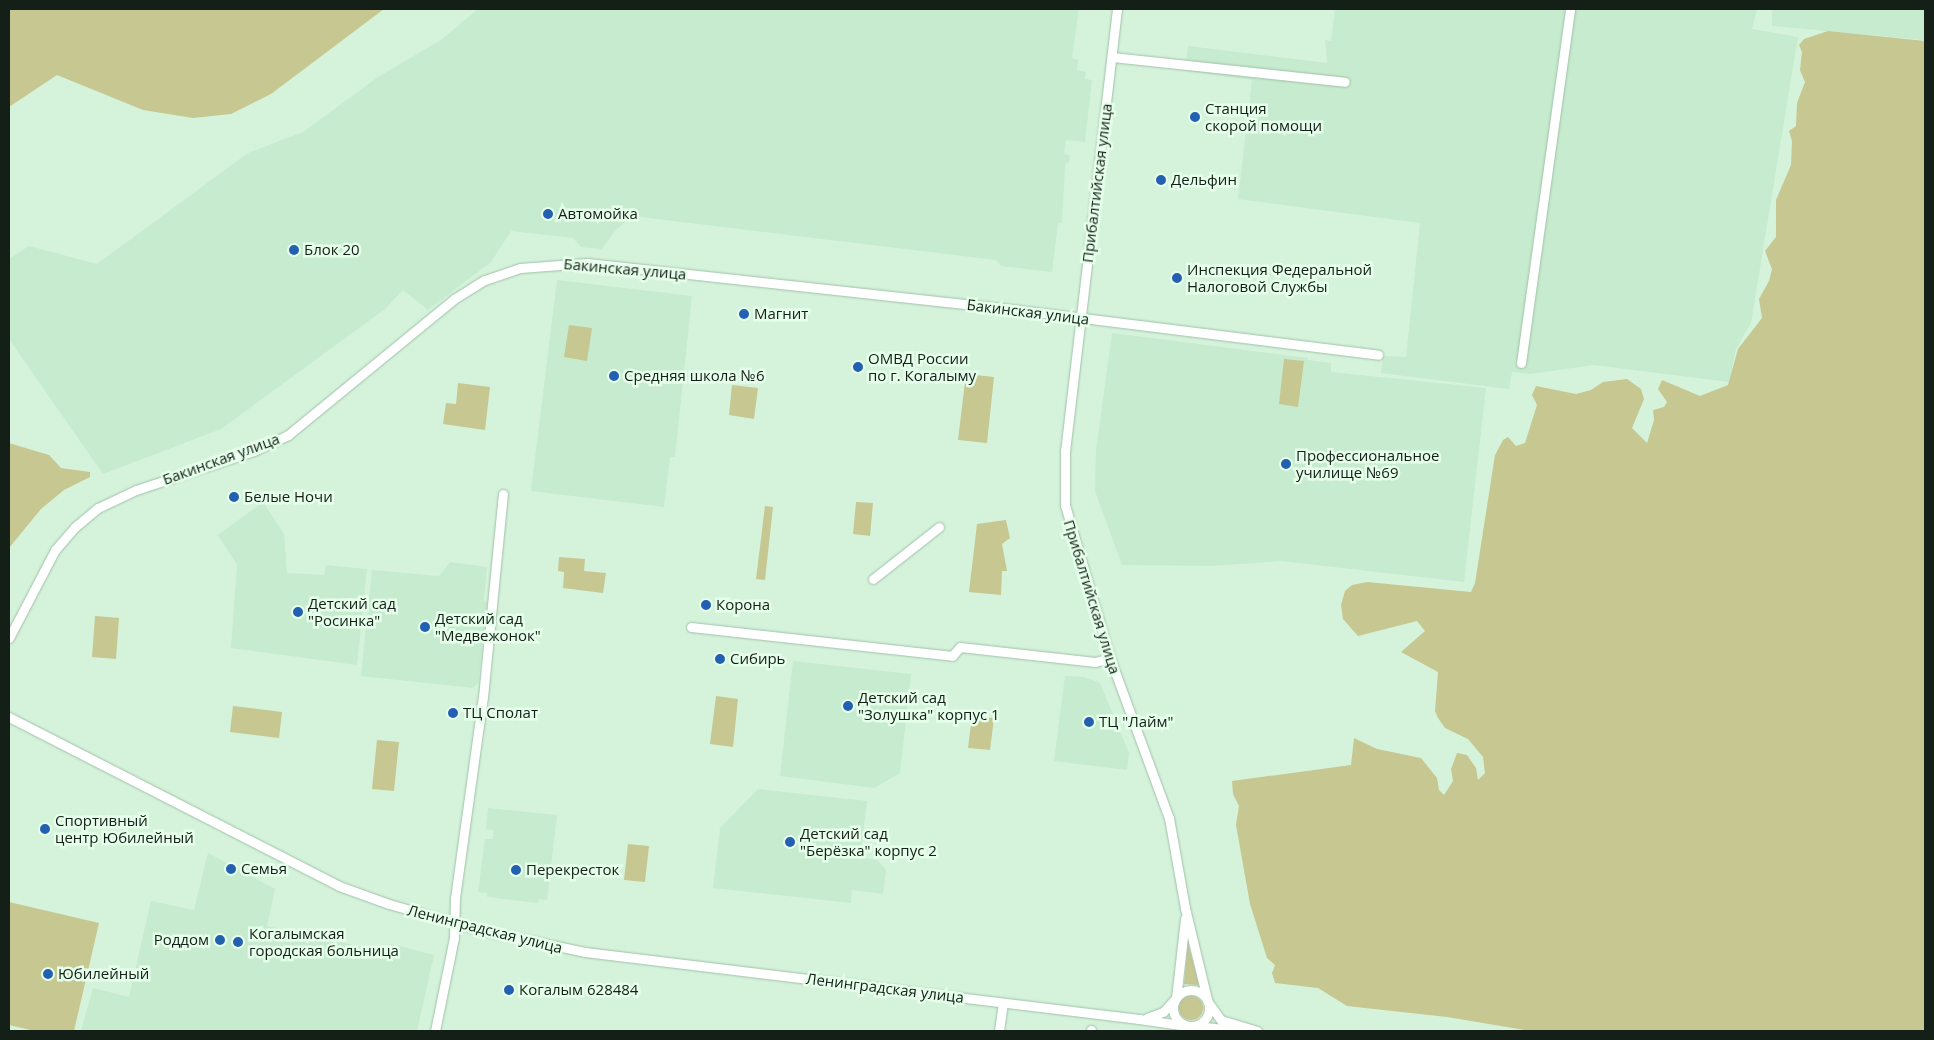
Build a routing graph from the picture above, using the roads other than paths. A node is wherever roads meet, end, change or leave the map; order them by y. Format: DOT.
graph roads {
  1 [pos="1117,9"];
  2 [pos="1570,9"];
  3 [pos="1112,56"];
  4 [pos="1345,82"];
  5 [pos="1081,319"];
  6 [pos="1378,354"];
  7 [pos="1521,363"];
  8 [pos="503,494"];
  9 [pos="938,527"];
  10 [pos="873,579"];
  11 [pos="691,627"];
  12 [pos="9,638"];
  13 [pos="1110,658"];
  14 [pos="9,718"];
  15 [pos="455,923"];
  16 [pos="1187,929"];
  17 [pos="1176,998"];
  18 [pos="1208,1001"];
  19 [pos="1003,1003"];
  20 [pos="1139,1019"];
  21 [pos="1188,1028"];
  22 [pos="435,1031"];
  23 [pos="999,1031"];
  24 [pos="1248,1031"];
  25 [pos="1258,1031"];
  1 -- 3 [label="street, Прибалтийская улица"];
  2 -- 7 [label="street"];
  3 -- 4 [label="street"];
  3 -- 5 [label="street, Прибалтийская улица"];
  5 -- 6 [label="street, Бакинская улица"];
  5 -- 12 [label="street, Бакинская улица"];
  5 -- 13 [label="street, Прибалтийская улица"];
  8 -- 15 [label="street"];
  9 -- 10 [label="street"];
  11 -- 13 [label="street"];
  13 -- 16 [label="street, Прибалтийская улица"];
  14 -- 15 [label="street, Ленинградская улица"];
  15 -- 19 [label="street, Ленинградская улица"];
  15 -- 22 [label="street"];
  16 -- 17 [label="street, Прибалтийская улица"];
  16 -- 18 [label="street, Прибалтийская улица"];
  17 -- 18 [label="street"];
  17 -- 20 [label="street"];
  17 -- 21 [label="street"];
  18 -- 21 [label="street"];
  18 -- 25 [label="street"];
  19 -- 20 [label="street"];
  19 -- 23 [label="street"];
  20 -- 21 [label="street"];
  21 -- 24 [label="street"];
}
